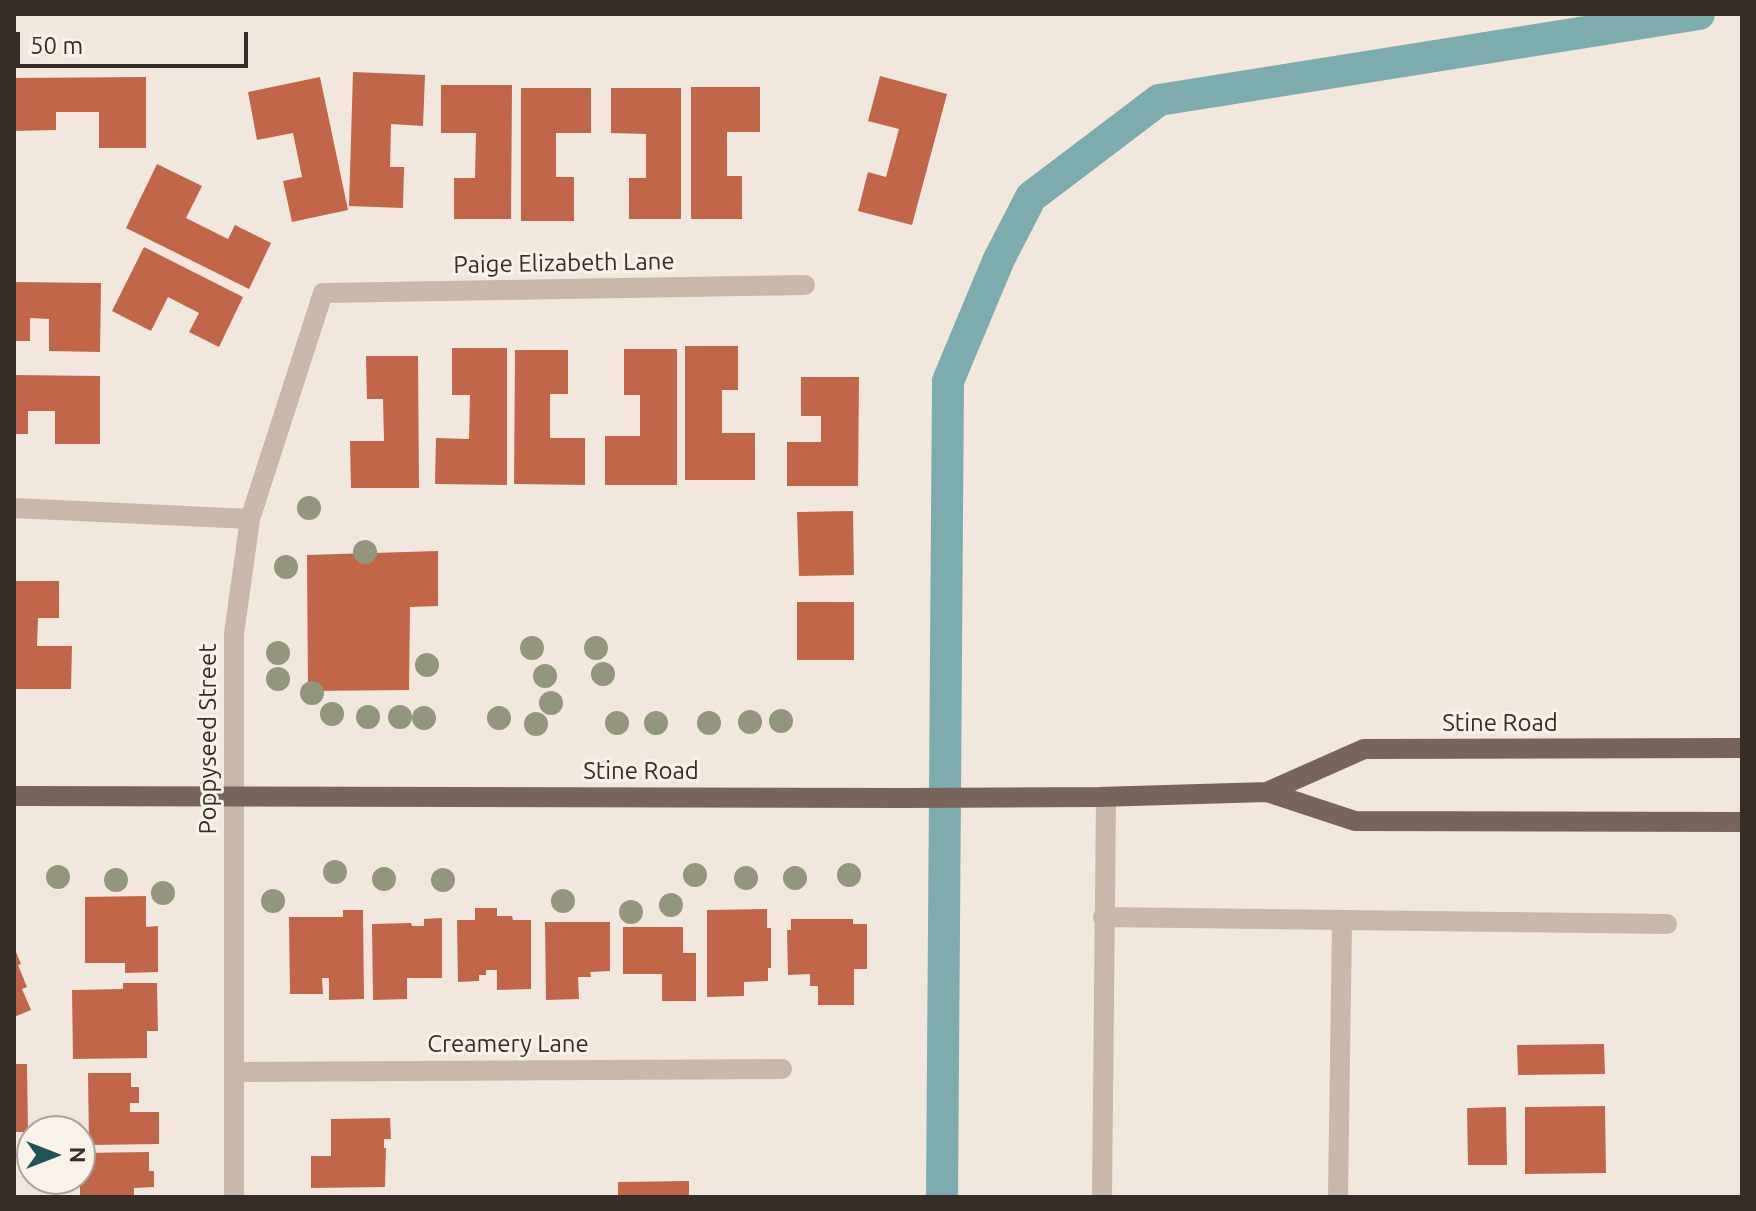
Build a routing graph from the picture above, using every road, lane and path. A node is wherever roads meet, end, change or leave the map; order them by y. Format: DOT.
graph roads {
  1 [pos="805,285"];
  2 [pos="323,293"];
  3 [pos="14,508"];
  4 [pos="250,519"];
  5 [pos="1742,748"];
  6 [pos="1267,792"];
  7 [pos="14,796"];
  8 [pos="234,796"];
  9 [pos="1102,797"];
  10 [pos="1742,822"];
  11 [pos="1103,917"];
  12 [pos="1342,921"];
  13 [pos="1667,924"];
  14 [pos="782,1069"];
  15 [pos="234,1072"];
  16 [pos="234,1197"];
  17 [pos="1102,1197"];
  18 [pos="1338,1197"];
  1 -- 2 [label="street, Paige Elizabeth Lane"];
  2 -- 4 [label="street, Poppyseed Street"];
  3 -- 4 [label="street"];
  4 -- 8 [label="street, Poppyseed Street"];
  5 -- 6 [label="main road, Stine Road"];
  6 -- 9 [label="main road, Stine Road"];
  6 -- 10 [label="main road, Stine Road"];
  7 -- 8 [label="main road, Stine Road"];
  8 -- 9 [label="main road, Stine Road"];
  8 -- 15 [label="street, Poppyseed Street"];
  9 -- 11 [label="street"];
  11 -- 12 [label="street"];
  11 -- 17 [label="street"];
  12 -- 13 [label="street"];
  12 -- 18 [label="street"];
  14 -- 15 [label="street, Creamery Lane"];
  15 -- 16 [label="street, Poppyseed Street"];
}
